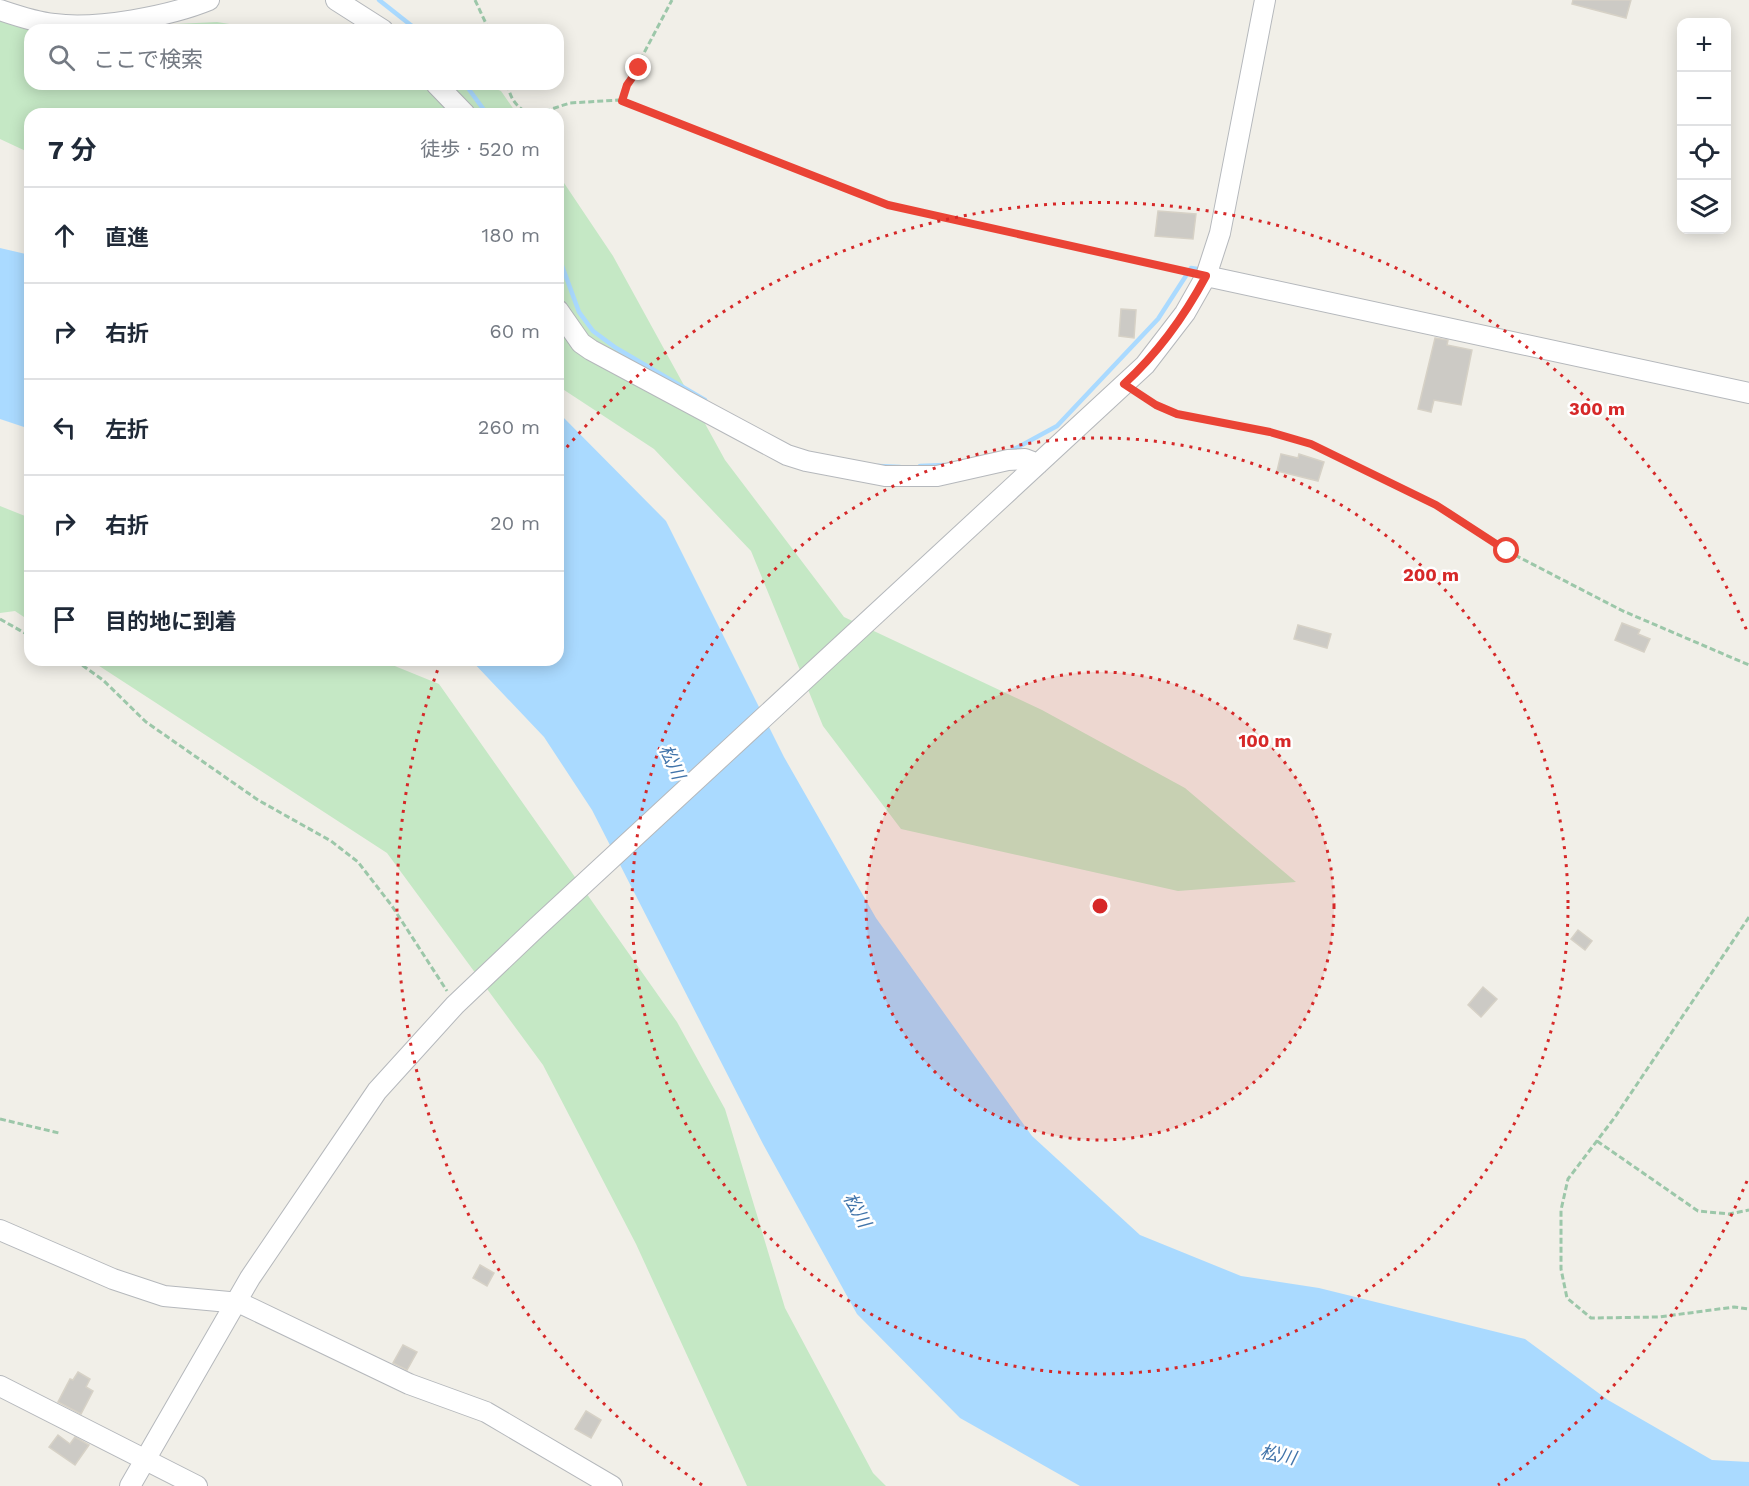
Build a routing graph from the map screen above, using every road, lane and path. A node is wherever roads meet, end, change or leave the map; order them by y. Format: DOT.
graph roads {
  1 [pos="209,0"];
  2 [pos="336,0"];
  3 [pos="475,0"];
  4 [pos="672,0"];
  5 [pos="1265,0"];
  6 [pos="0,10"];
  7 [pos="53,24"];
  8 [pos="101,24"];
  9 [pos="374,24"];
  10 [pos="486,24"];
  11 [pos="442,90"];
  12 [pos="509,90"];
  13 [pos="622,101"];
  14 [pos="459,108"];
  15 [pos="521,108"];
  16 [pos="554,108"];
  17 [pos="1206,276"];
  18 [pos="564,320"];
  19 [pos="1124,384"];
  20 [pos="1749,393"];
  21 [pos="1038,464"];
  22 [pos="0,619"];
  23 [pos="24,633"];
  24 [pos="1749,665"];
  25 [pos="84,666"];
  26 [pos="1749,916"];
  27 [pos="455,1005"];
  28 [pos="0,1119"];
  29 [pos="59,1132"];
  30 [pos="1597,1141"];
  31 [pos="1749,1210"];
  32 [pos="0,1230"];
  33 [pos="236,1303"];
  34 [pos="1749,1310"];
  35 [pos="0,1386"];
  36 [pos="145,1460"];
  37 [pos="130,1486"];
  38 [pos="197,1486"];
  39 [pos="612,1486"];
  1 -- 8 [label="street"];
  2 -- 9 [label="street"];
  3 -- 10 [label="path"];
  4 -- 13 [label="path"];
  5 -- 17 [label="street"];
  6 -- 7 [label="street"];
  11 -- 14 [label="street"];
  12 -- 15 [label="path"];
  13 -- 16 [label="path"];
  13 -- 17 [label="path"];
  17 -- 19 [label="street"];
  17 -- 20 [label="street"];
  18 -- 21 [label="street"];
  19 -- 21 [label="street"];
  19 -- 24 [label="path"];
  21 -- 27 [label="street"];
  22 -- 23 [label="path"];
  25 -- 27 [label="path"];
  26 -- 30 [label="path"];
  27 -- 33 [label="street"];
  28 -- 29 [label="path"];
  30 -- 31 [label="path"];
  30 -- 34 [label="path"];
  32 -- 33 [label="street"];
  33 -- 36 [label="street"];
  33 -- 39 [label="street"];
  35 -- 36 [label="street"];
  36 -- 37 [label="street"];
  36 -- 38 [label="street"];
}
